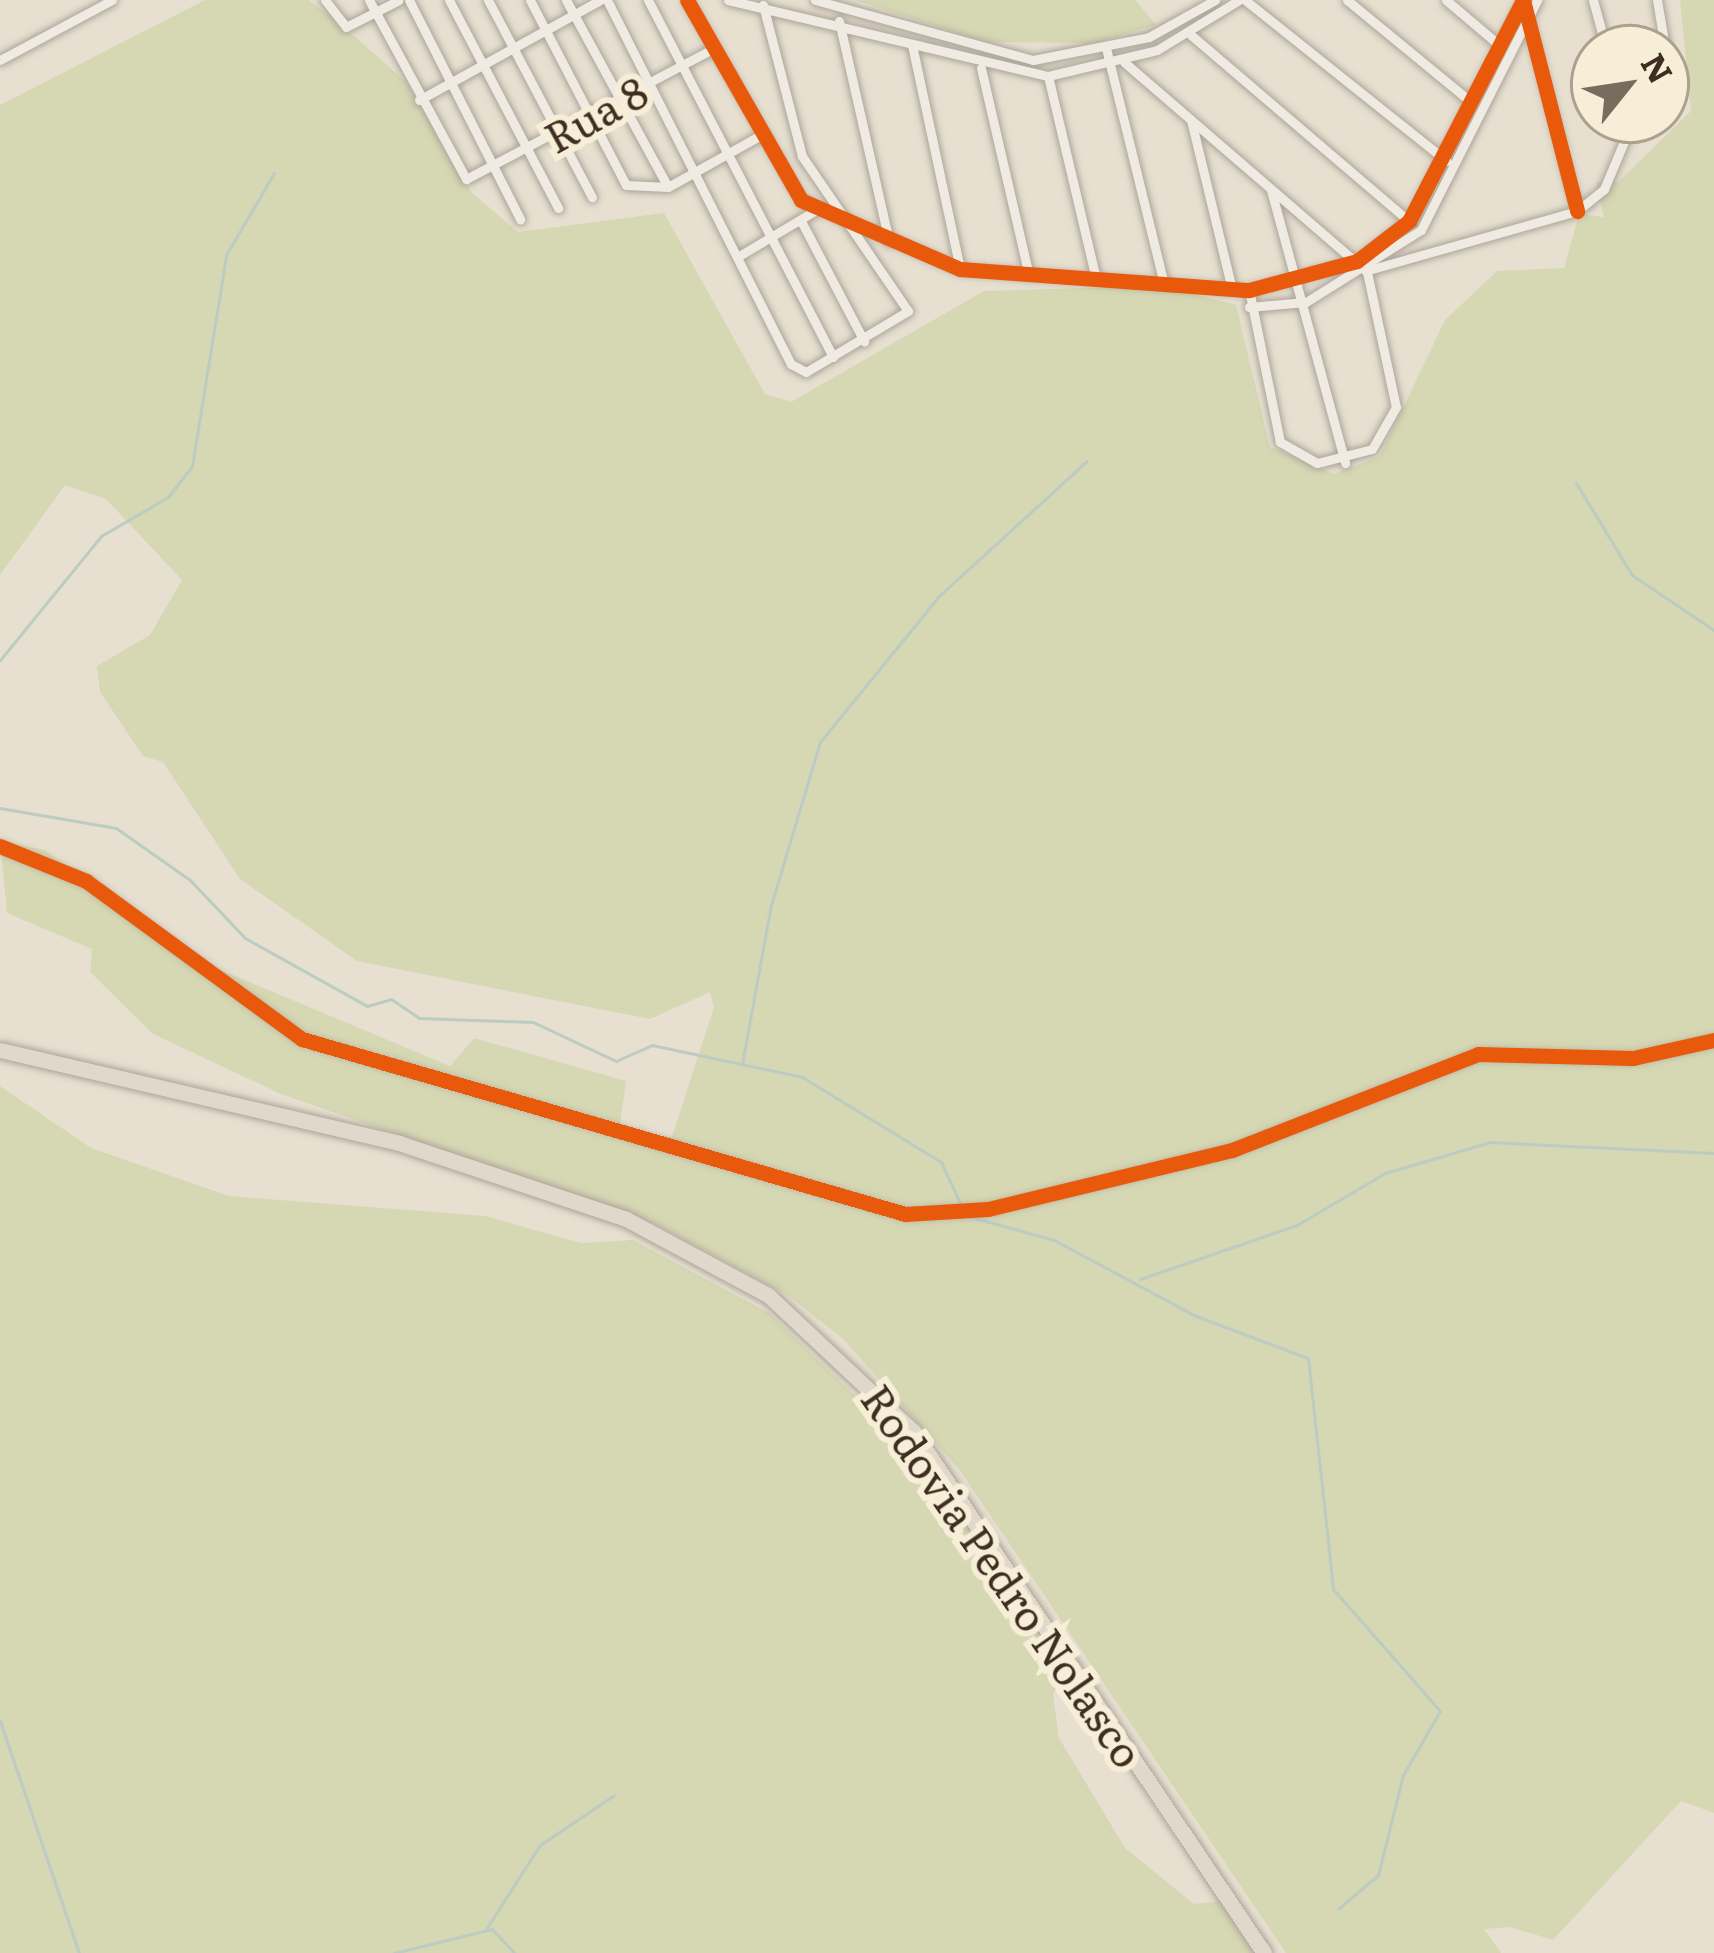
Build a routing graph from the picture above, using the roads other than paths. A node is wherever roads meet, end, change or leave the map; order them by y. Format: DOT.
graph roads {
  1 [pos="112,0"];
  2 [pos="325,0"];
  3 [pos="369,0"];
  4 [pos="399,0"];
  5 [pos="409,0"];
  6 [pos="449,0"];
  7 [pos="488,0"];
  8 [pos="530,0"];
  9 [pos="566,0"];
  10 [pos="603,0"];
  11 [pos="648,0"];
  12 [pos="687,0"];
  13 [pos="728,0"];
  14 [pos="814,0"];
  15 [pos="1215,0"];
  16 [pos="1242,0"];
  17 [pos="1347,0"];
  18 [pos="1446,0"];
  19 [pos="1523,0"];
  20 [pos="1535,4"];
  21 [pos="763,5"];
  22 [pos="376,13"];
  23 [pos="573,13"];
  24 [pos="839,21"];
  25 [pos="546,29"];
  26 [pos="1191,35"];
  27 [pos="912,45"];
  28 [pos="1498,45"];
  29 [pos="512,47"];
  30 [pos="1106,48"];
  31 [pos="713,49"];
  32 [pos="0,60"];
  33 [pos="1124,62"];
  34 [pos="482,64"];
  35 [pos="1110,64"];
  36 [pos="681,66"];
  37 [pos="981,68"];
  38 [pos="1048,76"];
  39 [pos="452,80"];
  40 [pos="650,82"];
  41 [pos="621,98"];
  42 [pos="419,100"];
  43 [pos="1470,101"];
  44 [pos="589,114"];
  45 [pos="1191,120"];
  46 [pos="559,133"];
  47 [pos="760,136"];
  48 [pos="1621,144"];
  49 [pos="528,152"];
  50 [pos="727,154"];
  51 [pos="1442,160"];
  52 [pos="1458,163"];
  53 [pos="496,166"];
  54 [pos="698,171"];
  55 [pos="668,188"];
  56 [pos="1271,189"];
  57 [pos="592,197"];
  58 [pos="558,208"];
  59 [pos="816,210"];
  60 [pos="1577,212"];
  61 [pos="520,219"];
  62 [pos="801,221"];
  63 [pos="1409,221"];
  64 [pos="847,222"];
  65 [pos="772,238"];
  66 [pos="889,241"];
  67 [pos="739,256"];
  68 [pos="1357,261"];
  69 [pos="960,269"];
  70 [pos="1370,271"];
  71 [pos="1028,276"];
  72 [pos="1096,279"];
  73 [pos="1163,284"];
  74 [pos="1297,285"];
  75 [pos="1232,289"];
  76 [pos="1249,290"];
  77 [pos="1306,302"];
  78 [pos="1249,307"];
  79 [pos="864,341"];
  80 [pos="833,357"];
  81 [pos="1345,463"];
  82 [pos="0,846"];
  83 [pos="1714,1040"];
  84 [pos="0,1050"];
  85 [pos="1264,1953"];
  1 -- 32 [label="street"];
  2 -- 22 [label="street"];
  3 -- 22 [label="street"];
  4 -- 22 [label="street"];
  5 -- 39 [label="street"];
  6 -- 34 [label="street"];
  7 -- 29 [label="street"];
  8 -- 25 [label="street"];
  9 -- 23 [label="street"];
  10 -- 23 [label="street"];
  10 -- 40 [label="street"];
  11 -- 36 [label="street"];
  12 -- 31 [label="street"];
  13 -- 21 [label="street"];
  14 -- 30 [label="street"];
  15 -- 30 [label="street"];
  16 -- 26 [label="street"];
  16 -- 51 [label="street"];
  17 -- 43 [label="street"];
  18 -- 28 [label="street"];
  19 -- 20 [label="street"];
  19 -- 28 [label="street"];
  20 -- 52 [label="street"];
  20 -- 60 [label="street"];
  21 -- 24 [label="street"];
  21 -- 64 [label="street"];
  22 -- 42 [label="street"];
  23 -- 25 [label="street"];
  23 -- 41 [label="street"];
  24 -- 27 [label="street"];
  24 -- 66 [label="street"];
  25 -- 29 [label="street"];
  25 -- 44 [label="street"];
  26 -- 33 [label="street"];
  26 -- 63 [label="street"];
  27 -- 37 [label="street"];
  27 -- 69 [label="street"];
  28 -- 43 [label="street"];
  29 -- 34 [label="street"];
  29 -- 46 [label="street"];
  30 -- 35 [label="street"];
  31 -- 36 [label="street, Rua 8"];
  31 -- 47 [label="street"];
  33 -- 35 [label="street"];
  33 -- 45 [label="street"];
  34 -- 39 [label="street"];
  34 -- 49 [label="street"];
  35 -- 38 [label="street"];
  35 -- 73 [label="street"];
  36 -- 40 [label="street, Rua 8"];
  36 -- 50 [label="street"];
  37 -- 38 [label="street"];
  37 -- 71 [label="street"];
  38 -- 72 [label="street"];
  39 -- 42 [label="street"];
  39 -- 53 [label="street"];
  40 -- 41 [label="street, Rua 8"];
  40 -- 54 [label="street"];
  41 -- 44 [label="street, Rua 8"];
  41 -- 55 [label="street"];
  42 -- 53 [label="street, Rua 8"];
  43 -- 51 [label="street"];
  44 -- 46 [label="street, Rua 8"];
  44 -- 55 [label="street"];
  45 -- 56 [label="street"];
  45 -- 75 [label="street"];
  46 -- 49 [label="street, Rua 8"];
  46 -- 57 [label="street"];
  47 -- 50 [label="street"];
  47 -- 59 [label="street"];
  48 -- 60 [label="street"];
  49 -- 53 [label="street, Rua 8"];
  49 -- 58 [label="street"];
  50 -- 54 [label="street"];
  50 -- 65 [label="street"];
  51 -- 52 [label="street"];
  51 -- 63 [label="street"];
  52 -- 70 [label="street"];
  53 -- 61 [label="street"];
  54 -- 55 [label="street"];
  54 -- 67 [label="street"];
  56 -- 68 [label="street"];
  56 -- 74 [label="street"];
  59 -- 62 [label="street"];
  59 -- 64 [label="street"];
  60 -- 70 [label="street"];
  62 -- 65 [label="street"];
  62 -- 79 [label="street"];
  63 -- 68 [label="street"];
  64 -- 66 [label="street"];
  64 -- 79 [label="street"];
  65 -- 67 [label="street"];
  65 -- 80 [label="street"];
  66 -- 69 [label="street"];
  67 -- 80 [label="street"];
  68 -- 70 [label="street"];
  68 -- 74 [label="street"];
  69 -- 71 [label="street"];
  70 -- 77 [label="street"];
  70 -- 81 [label="street"];
  71 -- 72 [label="street"];
  72 -- 73 [label="street"];
  73 -- 75 [label="street"];
  74 -- 76 [label="street"];
  74 -- 77 [label="street"];
  75 -- 76 [label="street"];
  76 -- 78 [label="street"];
  77 -- 78 [label="street"];
  77 -- 81 [label="street"];
  78 -- 81 [label="street"];
  79 -- 80 [label="street"];
  82 -- 83 [label="street"];
  84 -- 85 [label="highway, Rodovia Pedro Nolasco"];
}
